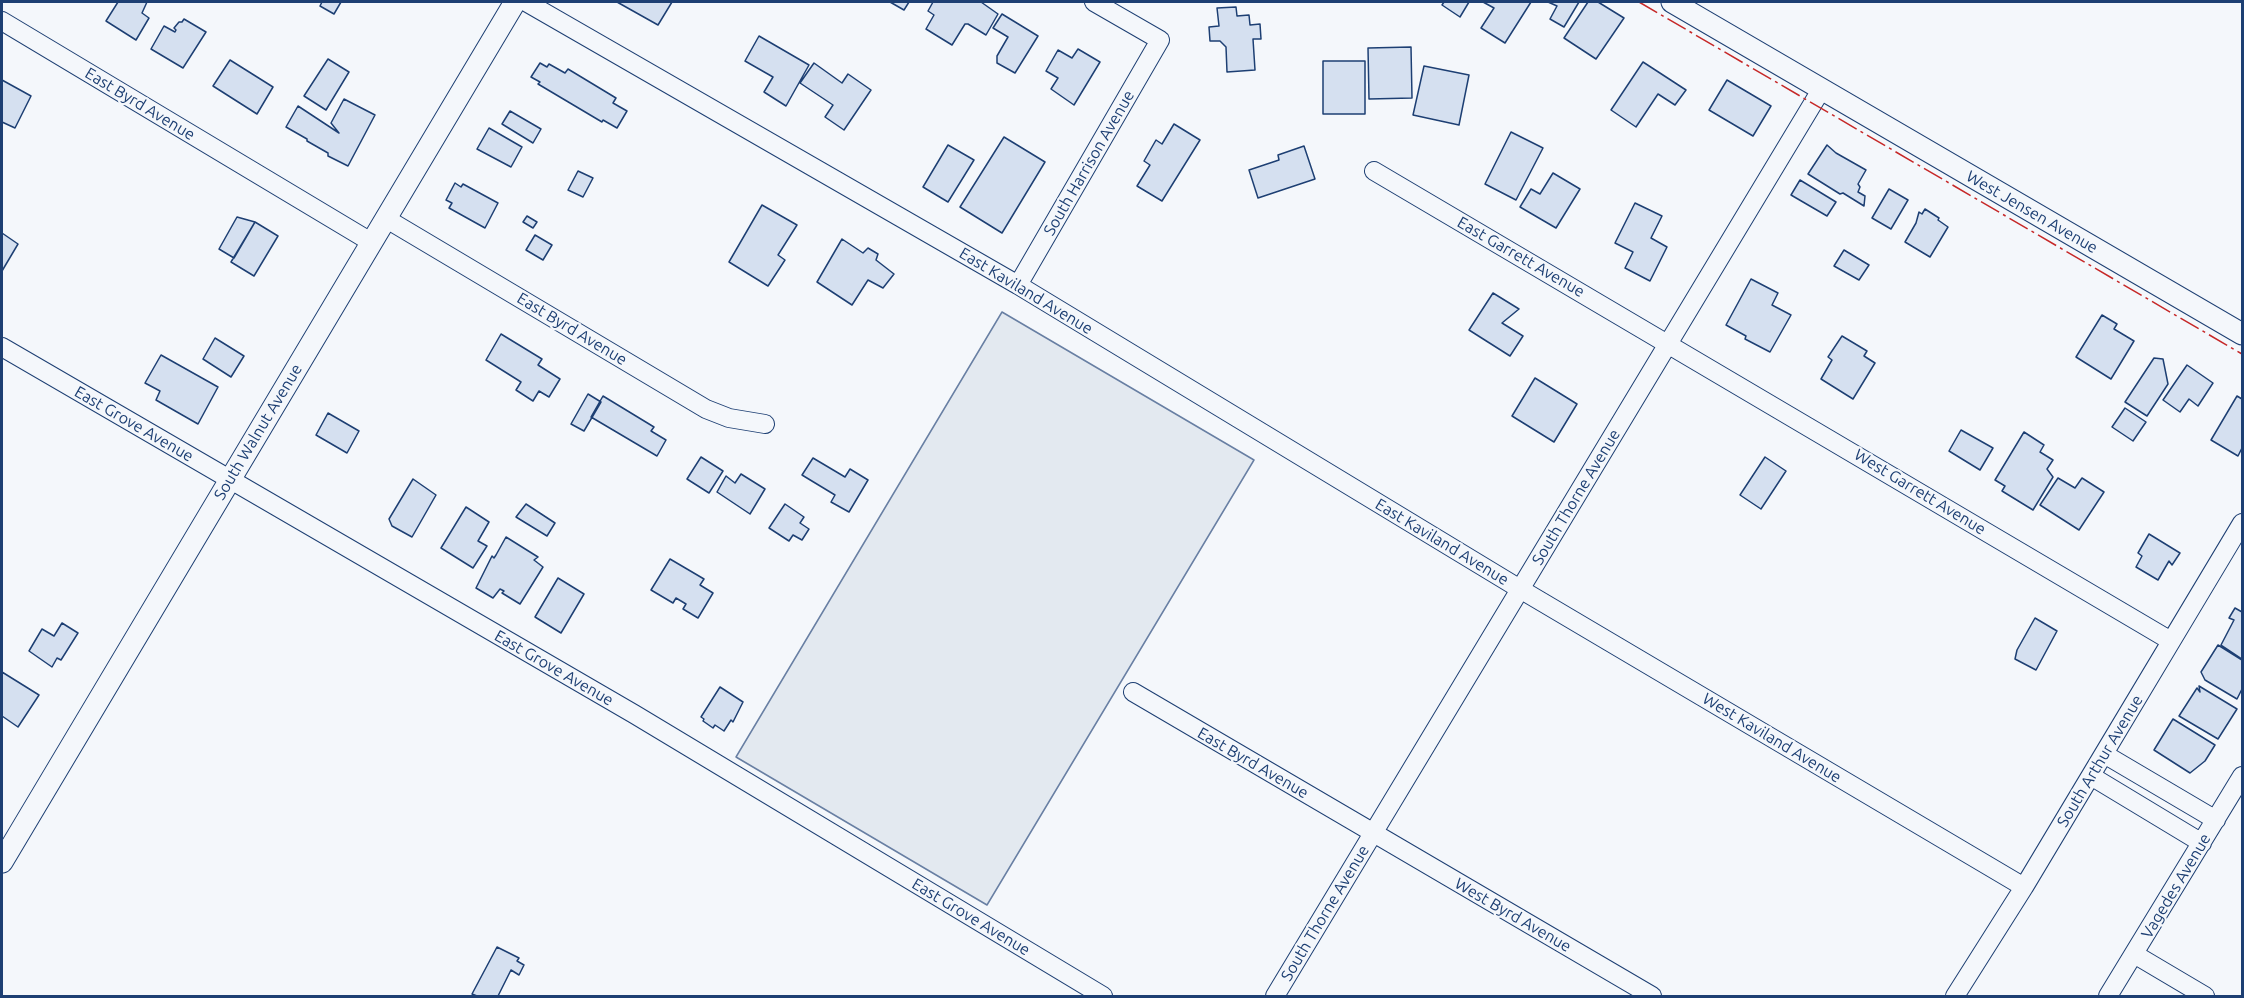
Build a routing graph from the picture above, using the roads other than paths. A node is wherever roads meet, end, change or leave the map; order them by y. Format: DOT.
graph roads {
  1 [pos="515,2"];
  2 [pos="526,2"];
  3 [pos="1094,2"];
  4 [pos="1672,2"];
  5 [pos="2,21"];
  6 [pos="1821,90"];
  7 [pos="1374,171"];
  8 [pos="385,218"];
  9 [pos="371,242"];
  10 [pos="1018,285"];
  11 [pos="2242,334"];
  12 [pos="1668,344"];
  13 [pos="2,347"];
  14 [pos="765,424"];
  15 [pos="229,480"];
  16 [pos="2242,524"];
  17 [pos="1520,589"];
  18 [pos="2171,641"];
  19 [pos="1133,692"];
  20 [pos="2104,754"];
  21 [pos="2091,776"];
  22 [pos="2242,776"];
  23 [pos="2216,820"];
  24 [pos="1373,833"];
  25 [pos="2202,843"];
  26 [pos="2,862"];
  27 [pos="2024,887"];
  28 [pos="2134,954"];
  29 [pos="1102,996"];
  30 [pos="1275,996"];
  31 [pos="1652,996"];
  32 [pos="1955,996"];
  33 [pos="2108,996"];
  34 [pos="2205,996"];
  1 -- 8 [label="street, South Walnut Avenue"];
  2 -- 10 [label="street, East Kaviland Avenue"];
  3 -- 10 [label="street, South Harrison Avenue"];
  4 -- 6 [label="street, West Jensen Avenue"];
  5 -- 9 [label="street, East Byrd Avenue"];
  6 -- 11 [label="street, West Jensen Avenue"];
  6 -- 12 [label="street, South Thorne Avenue"];
  7 -- 12 [label="street, East Garrett Avenue"];
  8 -- 9 [label="street, South Walnut Avenue"];
  8 -- 14 [label="street, East Byrd Avenue"];
  9 -- 15 [label="street, South Walnut Avenue"];
  10 -- 17 [label="street, East Kaviland Avenue"];
  12 -- 17 [label="street, South Thorne Avenue"];
  12 -- 18 [label="street, West Garrett Avenue"];
  13 -- 15 [label="street, East Grove Avenue"];
  15 -- 26 [label="street, South Walnut Avenue"];
  15 -- 29 [label="street, East Grove Avenue"];
  16 -- 18 [label="street, South Arthur Avenue"];
  17 -- 24 [label="street, South Thorne Avenue"];
  17 -- 27 [label="street, West Kaviland Avenue"];
  18 -- 20 [label="street, South Arthur Avenue"];
  19 -- 24 [label="street, East Byrd Avenue"];
  20 -- 21 [label="street, South Arthur Avenue"];
  20 -- 23 [label="street"];
  21 -- 25 [label="street"];
  21 -- 27 [label="street, South Arthur Avenue"];
  22 -- 23 [label="street, Vagedes Avenue"];
  23 -- 25 [label="street, Vagedes Avenue"];
  24 -- 30 [label="street, South Thorne Avenue"];
  24 -- 31 [label="street, West Byrd Avenue"];
  25 -- 28 [label="street, Vagedes Avenue"];
  27 -- 32 [label="street, South Arthur Avenue"];
  28 -- 33 [label="street, Vagedes Avenue"];
  28 -- 34 [label="street"];
}
